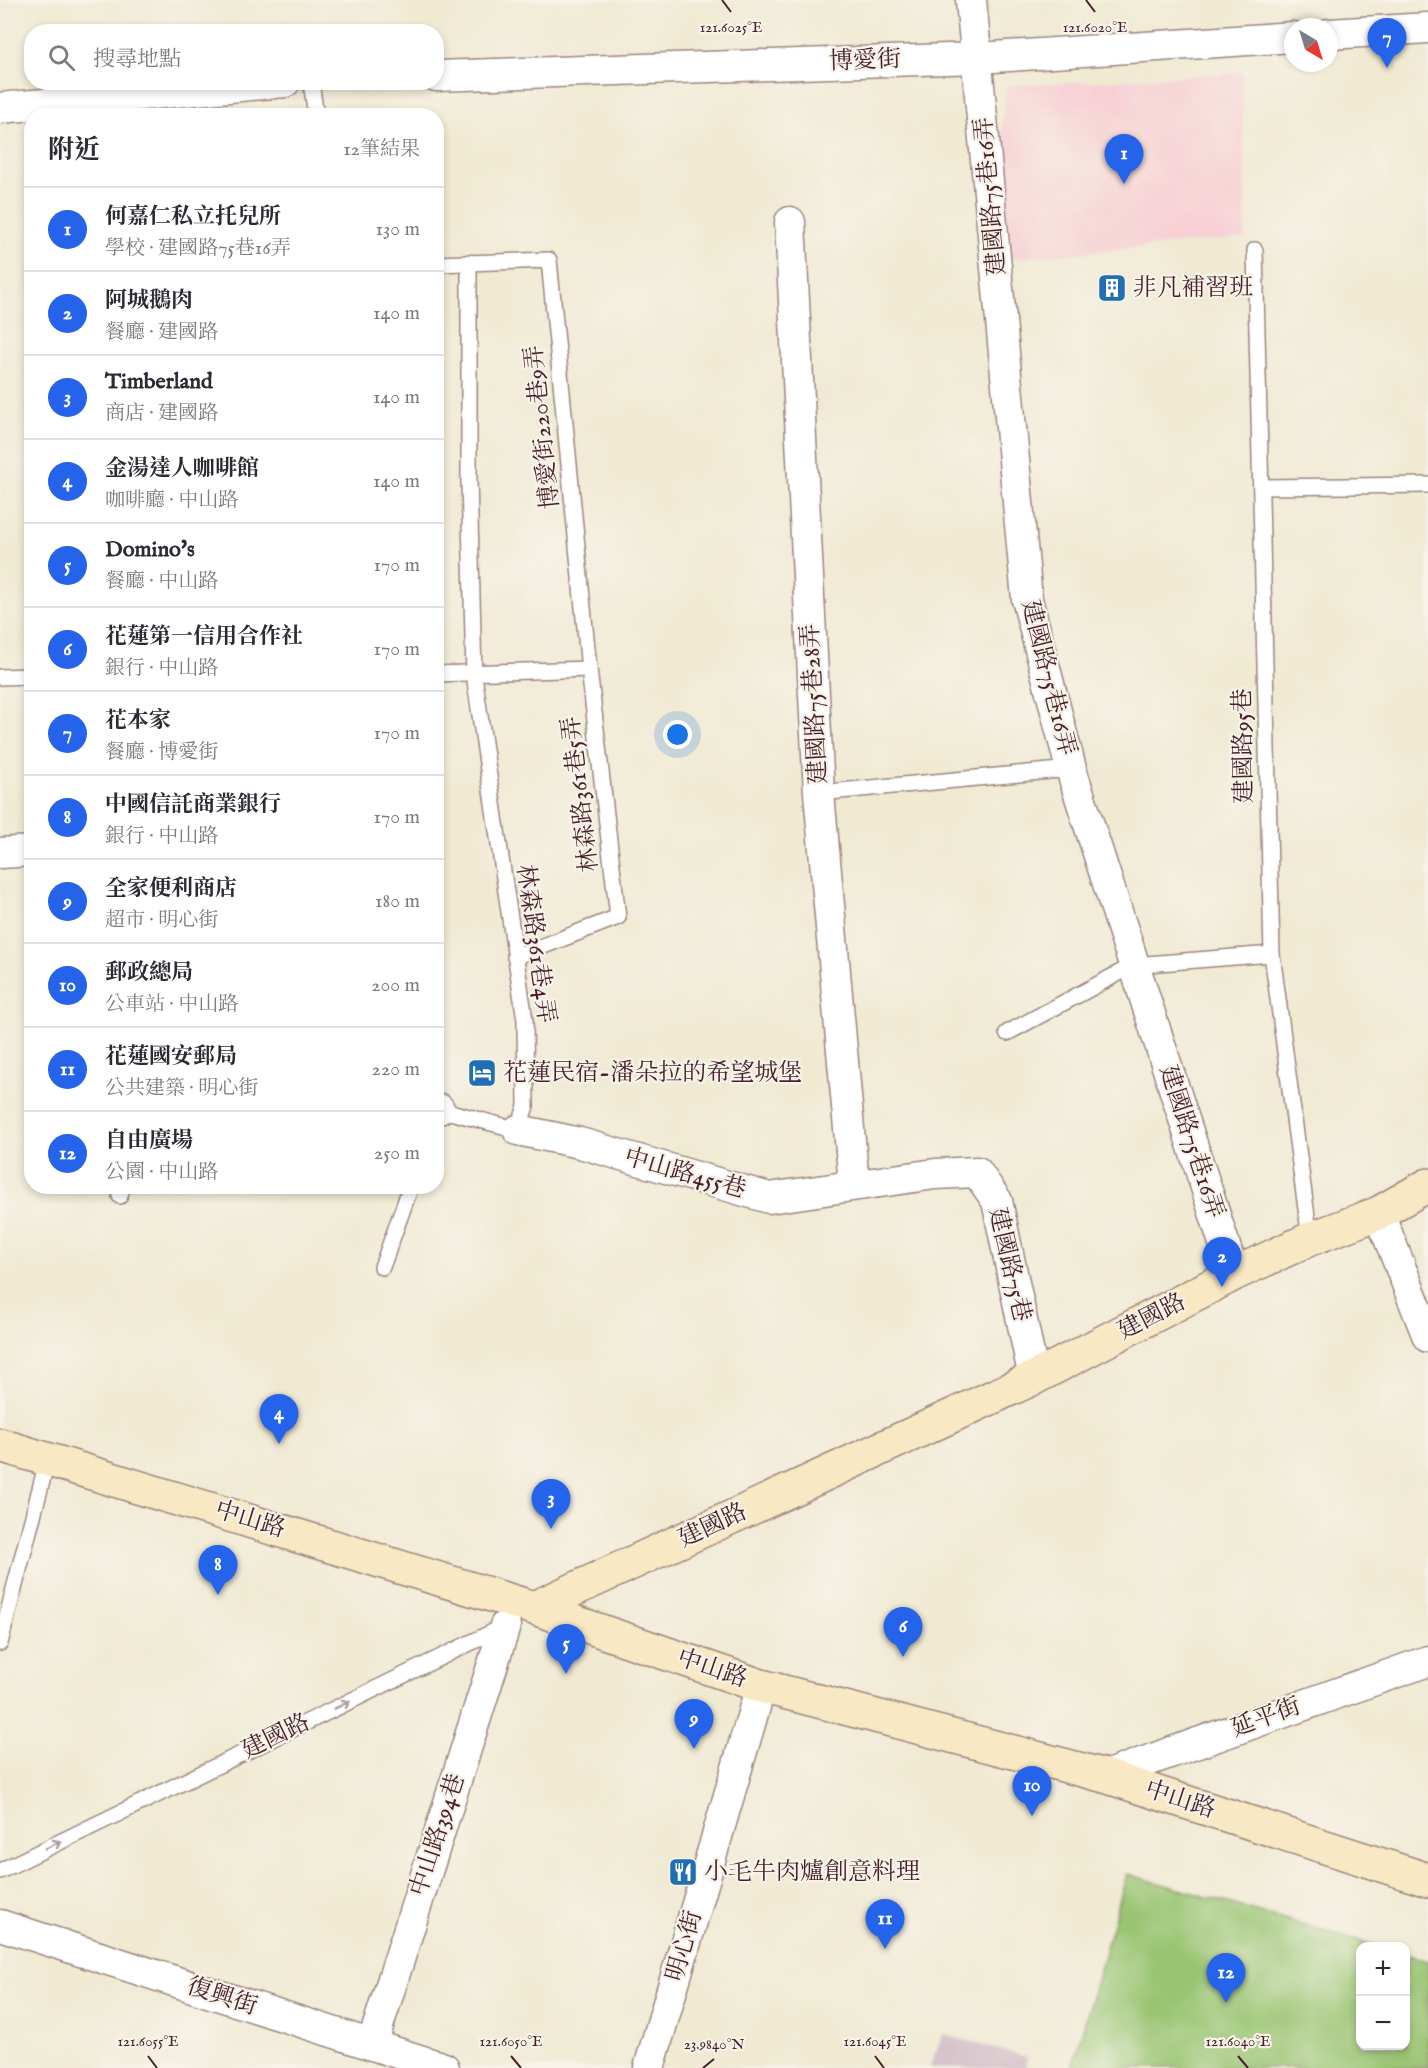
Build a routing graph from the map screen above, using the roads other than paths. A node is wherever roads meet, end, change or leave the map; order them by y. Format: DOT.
graph roads {
  1 [pos="971,0"];
  2 [pos="1428,28"];
  3 [pos="1338,33"];
  4 [pos="1284,38"];
  5 [pos="978,58"];
  6 [pos="444,76"];
  7 [pos="197,90"];
  8 [pos="311,90"];
  9 [pos="0,108"];
  10 [pos="315,108"];
  11 [pos="790,222"];
  12 [pos="1255,250"];
  13 [pos="469,262"];
  14 [pos="444,264"];
  15 [pos="1428,485"];
  16 [pos="1261,487"];
  17 [pos="589,669"];
  18 [pos="444,674"];
  19 [pos="474,675"];
  20 [pos="24,676"];
  21 [pos="0,677"];
  22 [pos="1071,769"];
  23 [pos="819,793"];
  24 [pos="24,852"];
  25 [pos="0,853"];
  26 [pos="1272,954"];
  27 [pos="515,957"];
  28 [pos="1134,965"];
  29 [pos="1007,1034"];
  30 [pos="444,1113"];
  31 [pos="518,1130"];
  32 [pos="854,1185"];
  33 [pos="1428,1185"];
  34 [pos="408,1194"];
  35 [pos="1378,1213"];
  36 [pos="1310,1239"];
  37 [pos="382,1267"];
  38 [pos="1234,1274"];
  39 [pos="1428,1337"];
  40 [pos="1034,1378"];
  41 [pos="0,1445"];
  42 [pos="48,1458"];
  43 [pos="534,1608"];
  44 [pos="505,1626"];
  45 [pos="0,1643"];
  46 [pos="1428,1661"];
  47 [pos="760,1686"];
  48 [pos="1105,1776"];
  49 [pos="0,1870"];
  50 [pos="1428,1880"];
  51 [pos="0,1925"];
  52 [pos="372,2045"];
  53 [pos="444,2068"];
  54 [pos="649,2068"];
  1 -- 5 [label="street, 建國路75巷16弄"];
  2 -- 3 [label="street"];
  4 -- 5 [label="street, 博愛街"];
  5 -- 6 [label="street, 博愛街"];
  5 -- 22 [label="street, 建國路75巷16弄"];
  7 -- 9 [label="street"];
  8 -- 10 [label="lane"];
  11 -- 23 [label="street, 建國路75巷28弄"];
  12 -- 16 [label="lane, 建國路95巷"];
  13 -- 14 [label="lane, 博愛街220巷9弄"];
  13 -- 17 [label="lane, 博愛街220巷9弄"];
  13 -- 19 [label="lane"];
  15 -- 16 [label="lane"];
  16 -- 26 [label="lane, 建國路95巷"];
  17 -- 19 [label="lane"];
  17 -- 27 [label="lane, 林森路361巷5弄"];
  18 -- 19 [label="lane"];
  19 -- 27 [label="lane, 林森路361巷4弄"];
  20 -- 21 [label="lane"];
  22 -- 23 [label="lane"];
  22 -- 28 [label="street, 建國路75巷16弄"];
  23 -- 32 [label="street, 建國路75巷28弄"];
  24 -- 25 [label="street"];
  26 -- 28 [label="lane"];
  26 -- 36 [label="lane, 建國路95巷"];
  27 -- 31 [label="lane, 林森路361巷4弄"];
  28 -- 29 [label="lane"];
  28 -- 38 [label="street, 建國路75巷16弄"];
  30 -- 31 [label="lane"];
  31 -- 32 [label="street, 中山路455巷"];
  32 -- 40 [label="street, 建國路75巷"];
  33 -- 35 [label="street, 建國路"];
  34 -- 37 [label="lane"];
  35 -- 36 [label="street, 建國路"];
  35 -- 39 [label="street"];
  36 -- 38 [label="street, 建國路"];
  38 -- 40 [label="street, 建國路"];
  40 -- 43 [label="street, 建國路"];
  41 -- 42 [label="street, 中山路"];
  42 -- 43 [label="street, 中山路"];
  42 -- 45 [label="lane"];
  43 -- 44 [label="lane, 建國路"];
  43 -- 47 [label="street, 中山路"];
  49 -- 44 [label="lane, 建國路, one-way"];
  44 -- 52 [label="street, 中山路394巷"];
  46 -- 48 [label="street, 延平街"];
  47 -- 48 [label="street, 中山路"];
  47 -- 54 [label="street, 明心街"];
  48 -- 50 [label="street, 中山路"];
  51 -- 52 [label="street, 復興街"];
  52 -- 53 [label="street, 復興街"];
}
